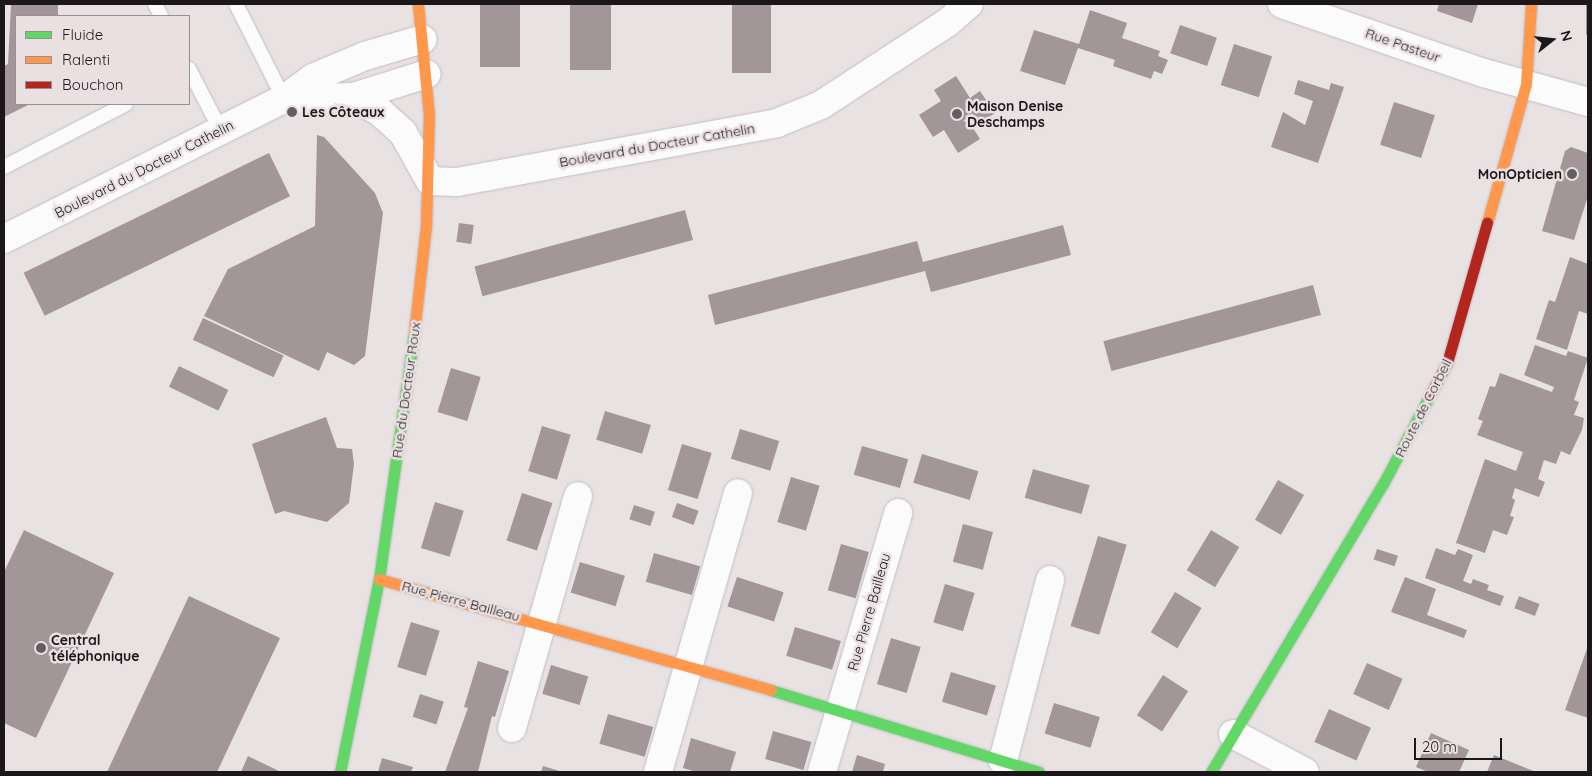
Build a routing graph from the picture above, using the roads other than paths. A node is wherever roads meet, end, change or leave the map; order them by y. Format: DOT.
graph roads {
  1 [pos="236,4"];
  2 [pos="418,4"];
  3 [pos="969,4"];
  4 [pos="1282,4"];
  5 [pos="1532,4"];
  6 [pos="423,39"];
  7 [pos="190,72"];
  8 [pos="427,74"];
  9 [pos="1526,84"];
  10 [pos="353,96"];
  11 [pos="284,99"];
  12 [pos="1588,102"];
  13 [pos="124,105"];
  14 [pos="221,131"];
  15 [pos="4,167"];
  16 [pos="430,181"];
  17 [pos="4,239"];
  18 [pos="738,493"];
  19 [pos="578,496"];
  20 [pos="898,513"];
  21 [pos="379,579"];
  22 [pos="1050,580"];
  23 [pos="542,624"];
  24 [pos="689,665"];
  25 [pos="840,711"];
  26 [pos="512,728"];
  27 [pos="1233,734"];
  28 [pos="1003,761"];
  29 [pos="340,772"];
  30 [pos="658,772"];
  31 [pos="822,772"];
  32 [pos="1039,772"];
  33 [pos="1211,772"];
  34 [pos="1305,772"];
  1 -- 11 [label="lane"];
  2 -- 6 [label="street, Rue du Docteur Roux"];
  3 -- 16 [label="street, Boulevard du Docteur Cathelin"];
  4 -- 9 [label="street, Rue Pasteur"];
  5 -- 9 [label="street, Route de Corbeil"];
  6 -- 8 [label="street, Rue du Docteur Roux"];
  6 -- 11 [label="street, Boulevard du Docteur Cathelin"];
  7 -- 14 [label="lane"];
  8 -- 10 [label="street, Boulevard du Docteur Cathelin"];
  8 -- 16 [label="street, Rue du Docteur Roux"];
  9 -- 12 [label="street, Rue Pasteur"];
  9 -- 27 [label="street, Route de Corbeil"];
  10 -- 11 [label="street, Boulevard du Docteur Cathelin"];
  10 -- 16 [label="street"];
  11 -- 14 [label="street, Boulevard du Docteur Cathelin"];
  13 -- 15 [label="lane"];
  14 -- 17 [label="street, Boulevard du Docteur Cathelin"];
  16 -- 21 [label="street, Rue du Docteur Roux"];
  18 -- 24 [label="street"];
  19 -- 23 [label="street"];
  20 -- 25 [label="street, Rue Pierre Bailleau"];
  21 -- 23 [label="street, Rue Pierre Bailleau"];
  21 -- 29 [label="street, Rue du Docteur Roux"];
  22 -- 28 [label="street"];
  23 -- 24 [label="street, Rue Pierre Bailleau"];
  23 -- 26 [label="street"];
  24 -- 25 [label="street, Rue Pierre Bailleau"];
  24 -- 30 [label="street"];
  25 -- 28 [label="street, Rue Pierre Bailleau"];
  25 -- 31 [label="street, Rue Pierre Bailleau"];
  27 -- 33 [label="street, Route de Corbeil"];
  27 -- 34 [label="street"];
  28 -- 32 [label="street, Rue Pierre Bailleau"];
}
